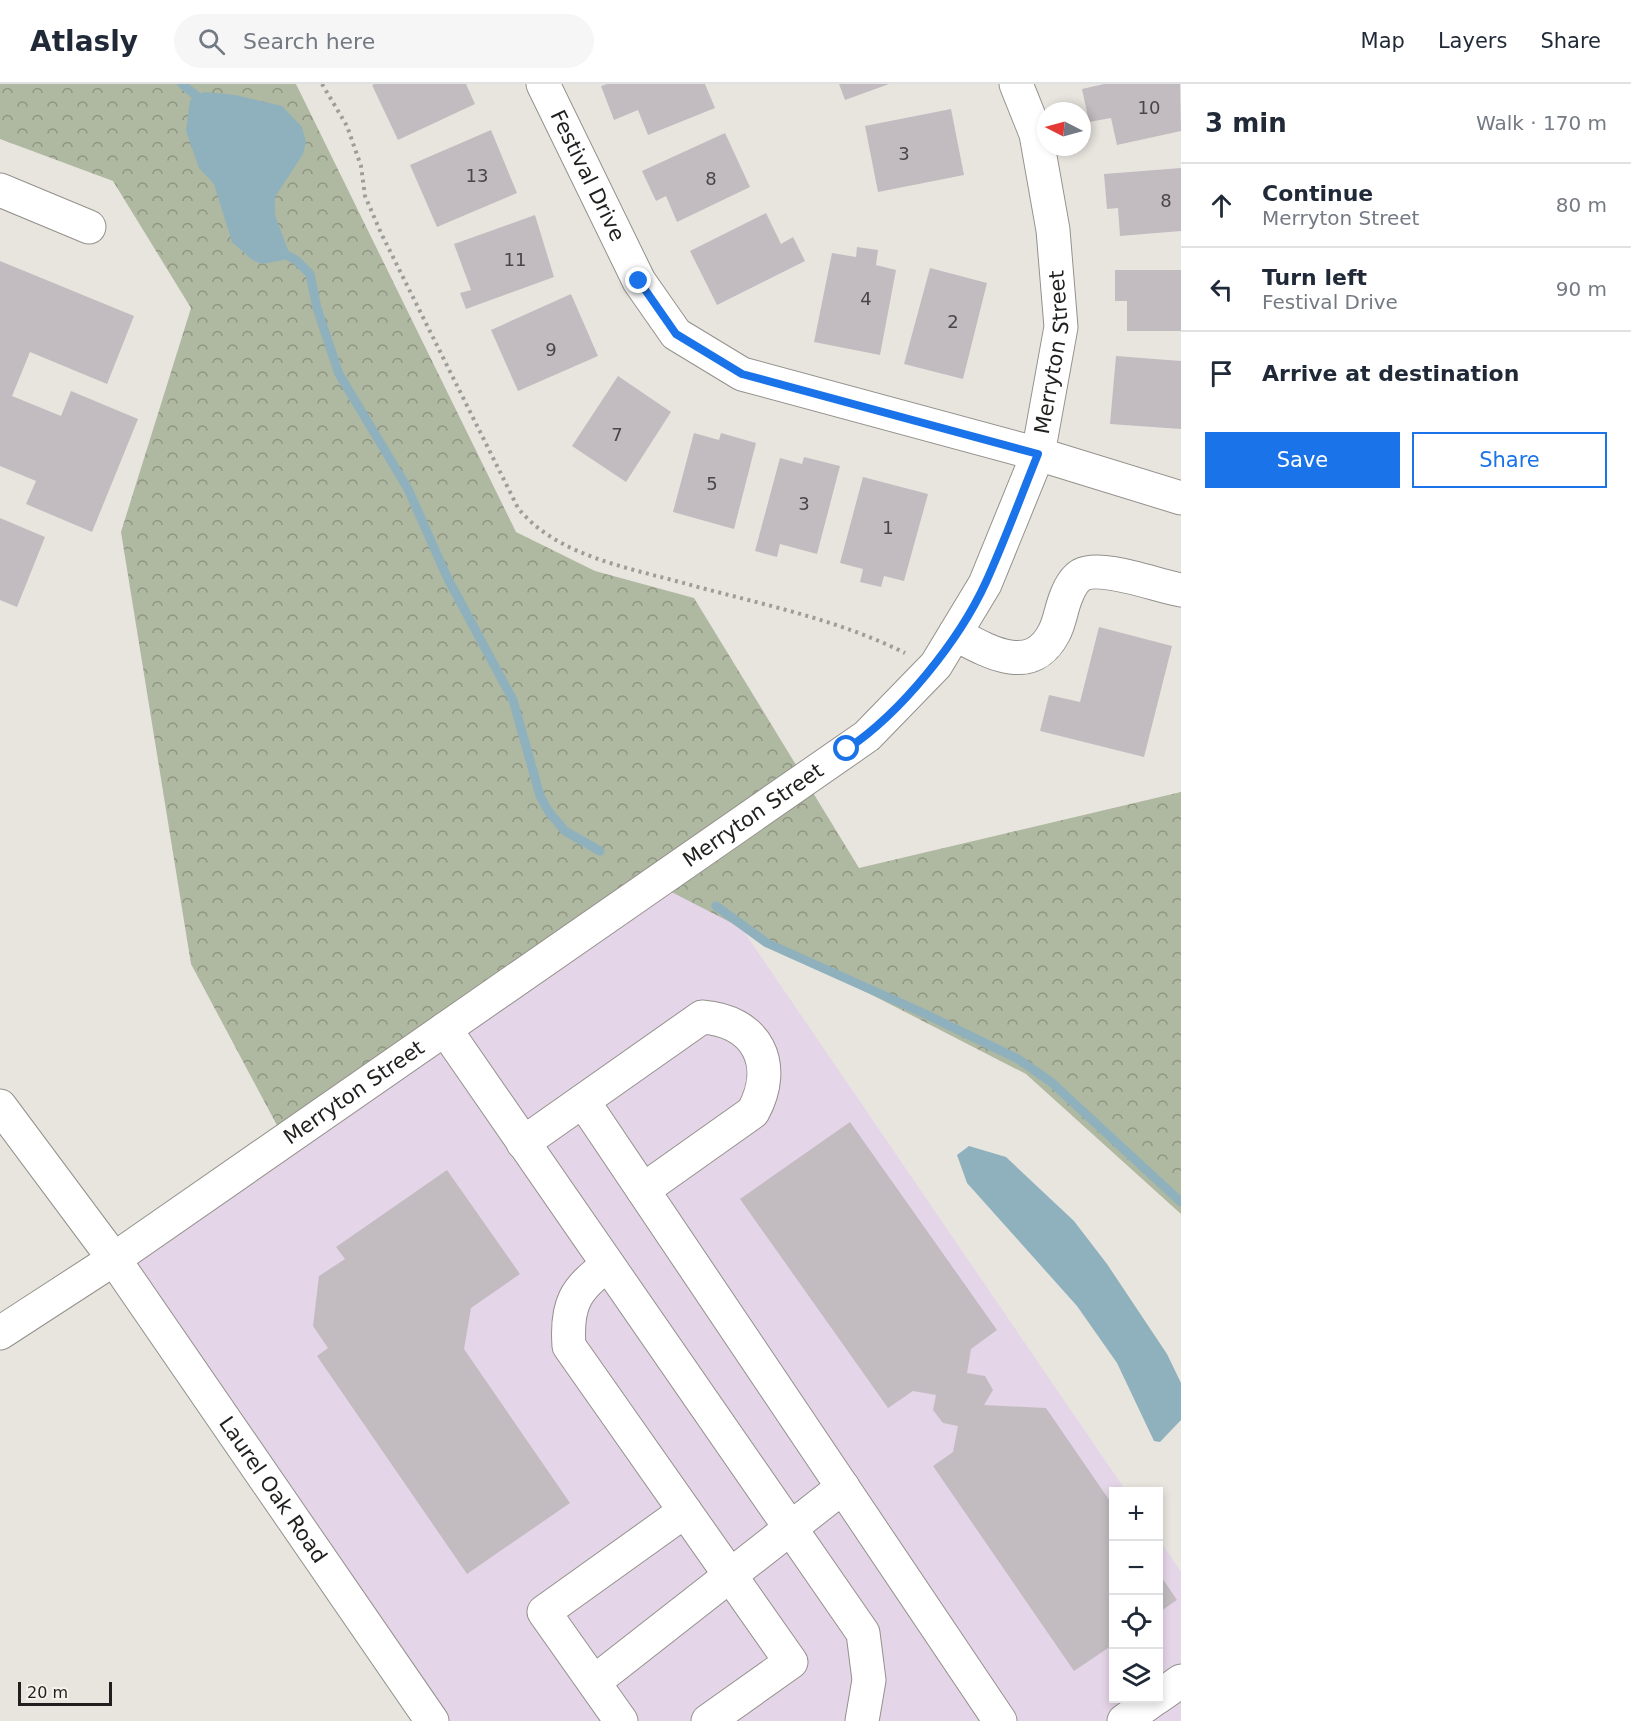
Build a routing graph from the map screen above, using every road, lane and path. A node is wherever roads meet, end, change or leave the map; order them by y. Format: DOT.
graph roads {
  1 [pos="322,84"];
  2 [pos="543,84"];
  3 [pos="1016,84"];
  4 [pos="0,190"];
  5 [pos="89,227"];
  6 [pos="1038,454"];
  7 [pos="1181,498"];
  8 [pos="1181,590"];
  9 [pos="955,634"];
  10 [pos="927,674"];
  11 [pos="445,1029"];
  12 [pos="583,1101"];
  13 [pos="0,1106"];
  14 [pos="523,1143"];
  15 [pos="643,1190"];
  16 [pos="114,1259"];
  17 [pos="608,1264"];
  18 [pos="0,1333"];
  19 [pos="843,1487"];
  20 [pos="686,1511"];
  21 [pos="790,1528"];
  22 [pos="730,1575"];
  23 [pos="594,1682"];
  24 [pos="1181,1682"];
  25 [pos="1163,1694"];
  26 [pos="1150,1703"];
  27 [pos="432,1721"];
  28 [pos="621,1721"];
  29 [pos="708,1721"];
  30 [pos="862,1721"];
  31 [pos="1000,1721"];
  32 [pos="1124,1721"];
  1 -- 10 [label="path"];
  2 -- 6 [label="street, Festival Drive"];
  3 -- 6 [label="street, Merryton Street"];
  4 -- 5 [label="street"];
  6 -- 7 [label="street, Festival Drive"];
  6 -- 9 [label="street, Merryton Street"];
  8 -- 9 [label="street"];
  9 -- 10 [label="street, Merryton Street"];
  10 -- 11 [label="street, Merryton Street"];
  11 -- 14 [label="street"];
  11 -- 16 [label="street, Merryton Street"];
  12 -- 14 [label="street"];
  12 -- 15 [label="street"];
  12 -- 15 [label="street"];
  13 -- 16 [label="street, Laurel Oak Road"];
  14 -- 17 [label="street"];
  15 -- 19 [label="street"];
  16 -- 18 [label="street"];
  16 -- 27 [label="street, Laurel Oak Road"];
  17 -- 20 [label="street"];
  17 -- 21 [label="street"];
  19 -- 21 [label="street"];
  19 -- 31 [label="street"];
  20 -- 22 [label="street"];
  20 -- 23 [label="street"];
  21 -- 22 [label="street"];
  21 -- 30 [label="street"];
  22 -- 23 [label="street"];
  22 -- 29 [label="street"];
  23 -- 28 [label="street"];
  24 -- 25 [label="street"];
  26 -- 32 [label="street"];
}
